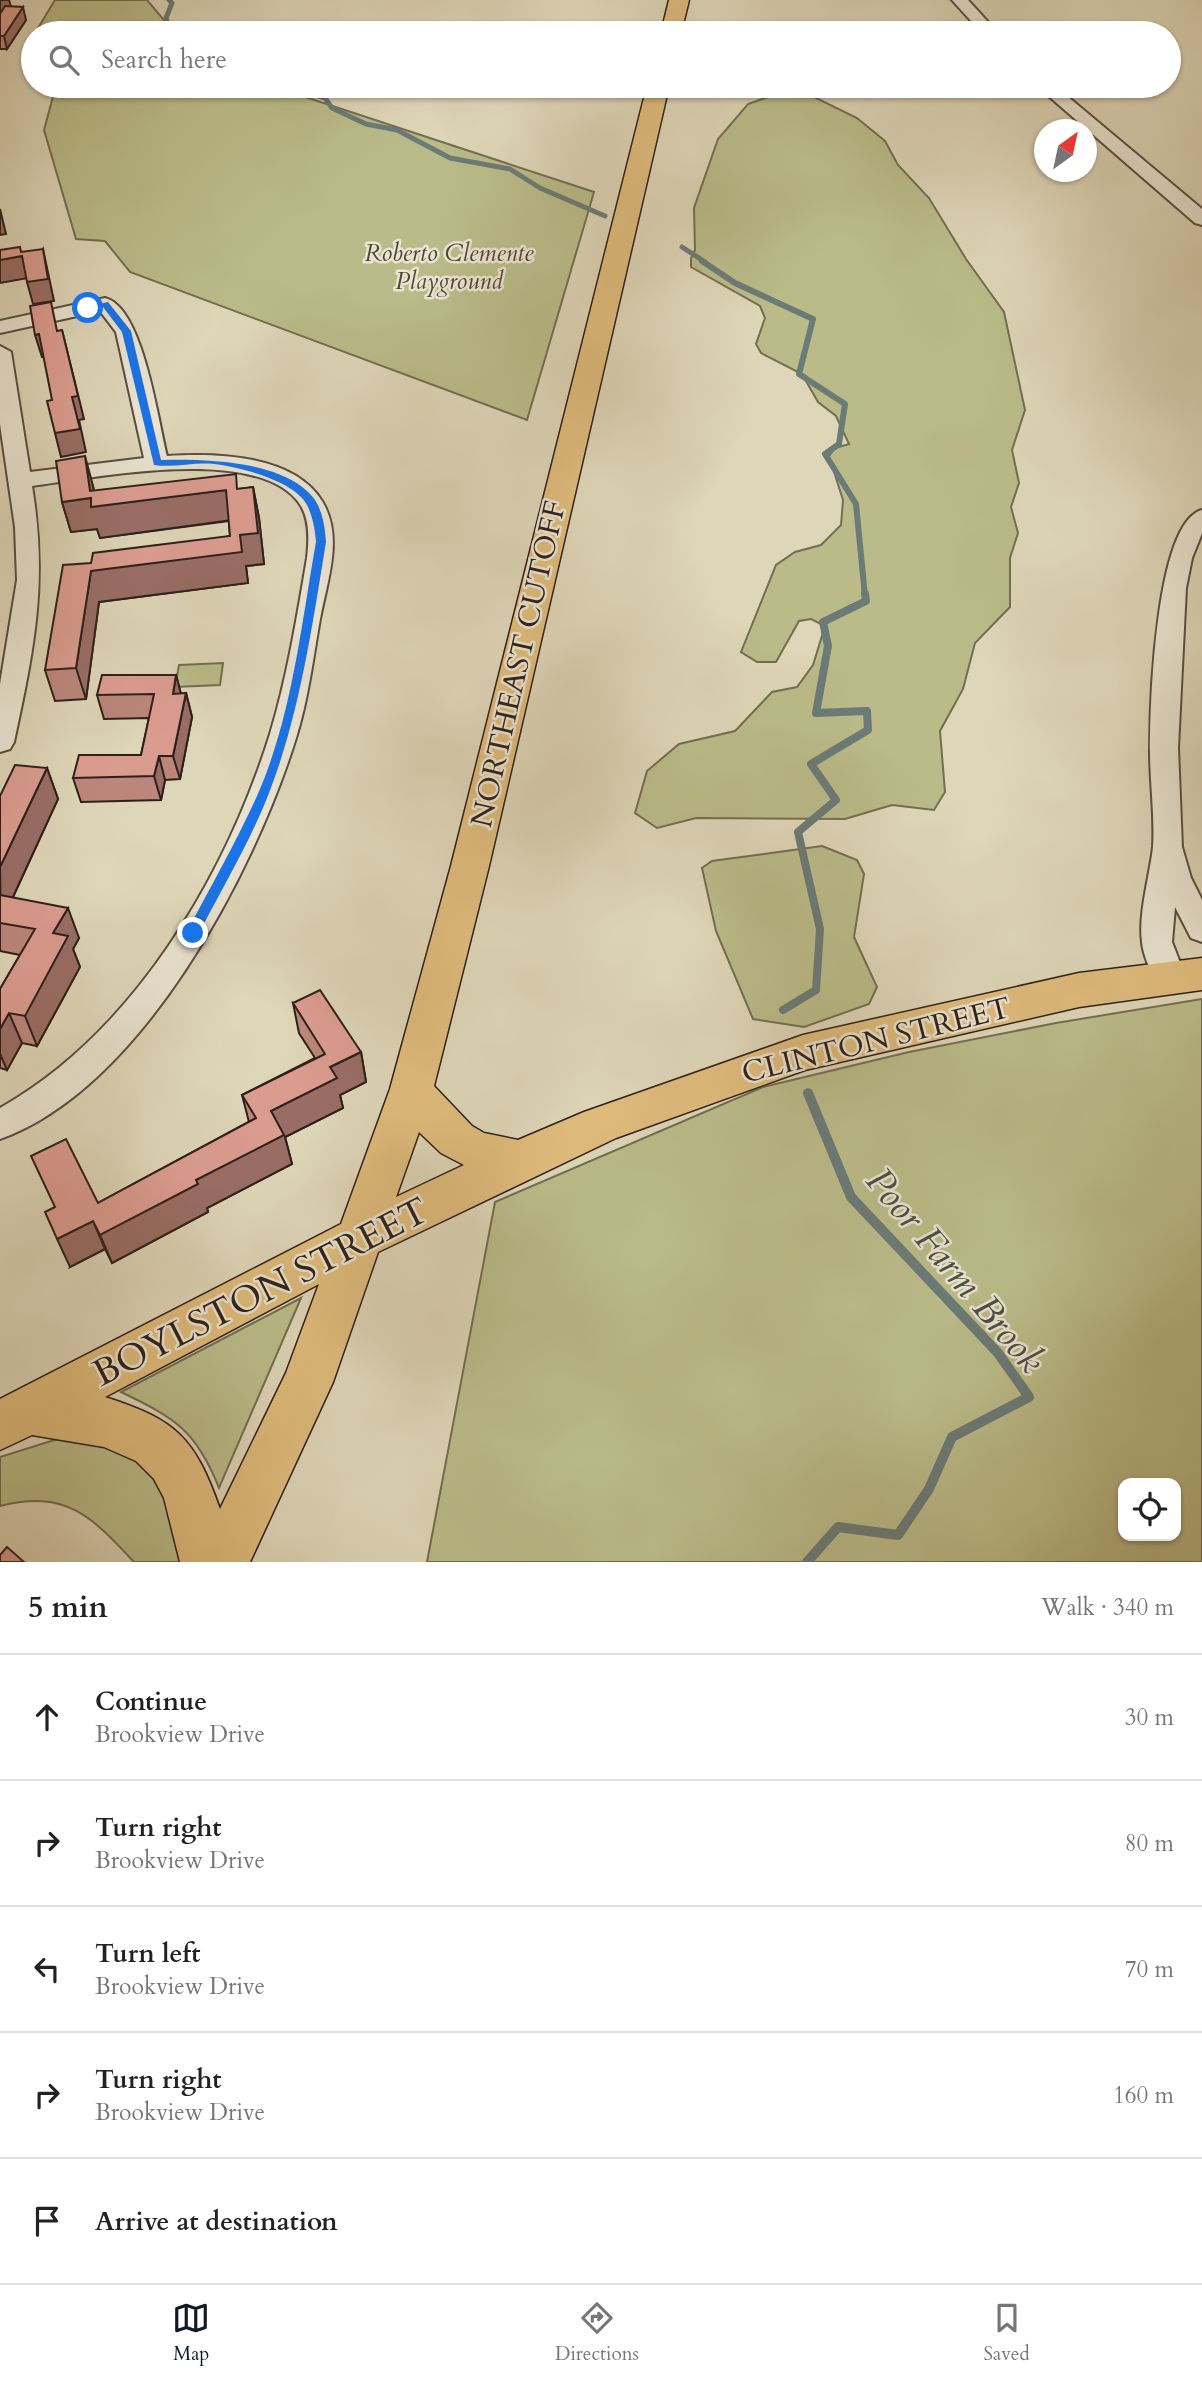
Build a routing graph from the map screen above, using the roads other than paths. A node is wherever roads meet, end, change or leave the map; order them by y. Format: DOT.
graph roads {
  1 [pos="679,0"];
  2 [pos="960,0"];
  3 [pos="674,21"];
  4 [pos="979,21"];
  5 [pos="655,98"];
  6 [pos="1059,98"];
  7 [pos="1202,219"];
  8 [pos="0,327"];
  9 [pos="0,352"];
  10 [pos="157,463"];
  11 [pos="18,481"];
  12 [pos="1202,517"];
  13 [pos="0,742"];
  14 [pos="1166,830"];
  15 [pos="1202,930"];
  16 [pos="1186,976"];
  17 [pos="412,1089"];
  18 [pos="0,1125"];
  19 [pos="520,1160"];
  20 [pos="361,1237"];
  21 [pos="13,1417"];
  22 [pos="208,1562"];
  23 [pos="222,1562"];
  1 -- 3 [label="main road"];
  2 -- 4 [label="street"];
  5 -- 17 [label="main road, NORTHEAST CUTOFF"];
  6 -- 7 [label="street"];
  8 -- 10 [label="street"];
  9 -- 11 [label="street"];
  10 -- 11 [label="street"];
  10 -- 18 [label="street"];
  11 -- 13 [label="street"];
  12 -- 14 [label="street"];
  14 -- 15 [label="street"];
  14 -- 16 [label="street"];
  16 -- 19 [label="main road, CLINTON STREET"];
  17 -- 19 [label="main road"];
  17 -- 20 [label="main road, NORTHEAST CUTOFF"];
  19 -- 20 [label="main road, BOYLSTON STREET"];
  20 -- 21 [label="main road, BOYLSTON STREET"];
  20 -- 23 [label="main road, NORTHEAST CUTOFF"];
  21 -- 22 [label="main road"];
}
